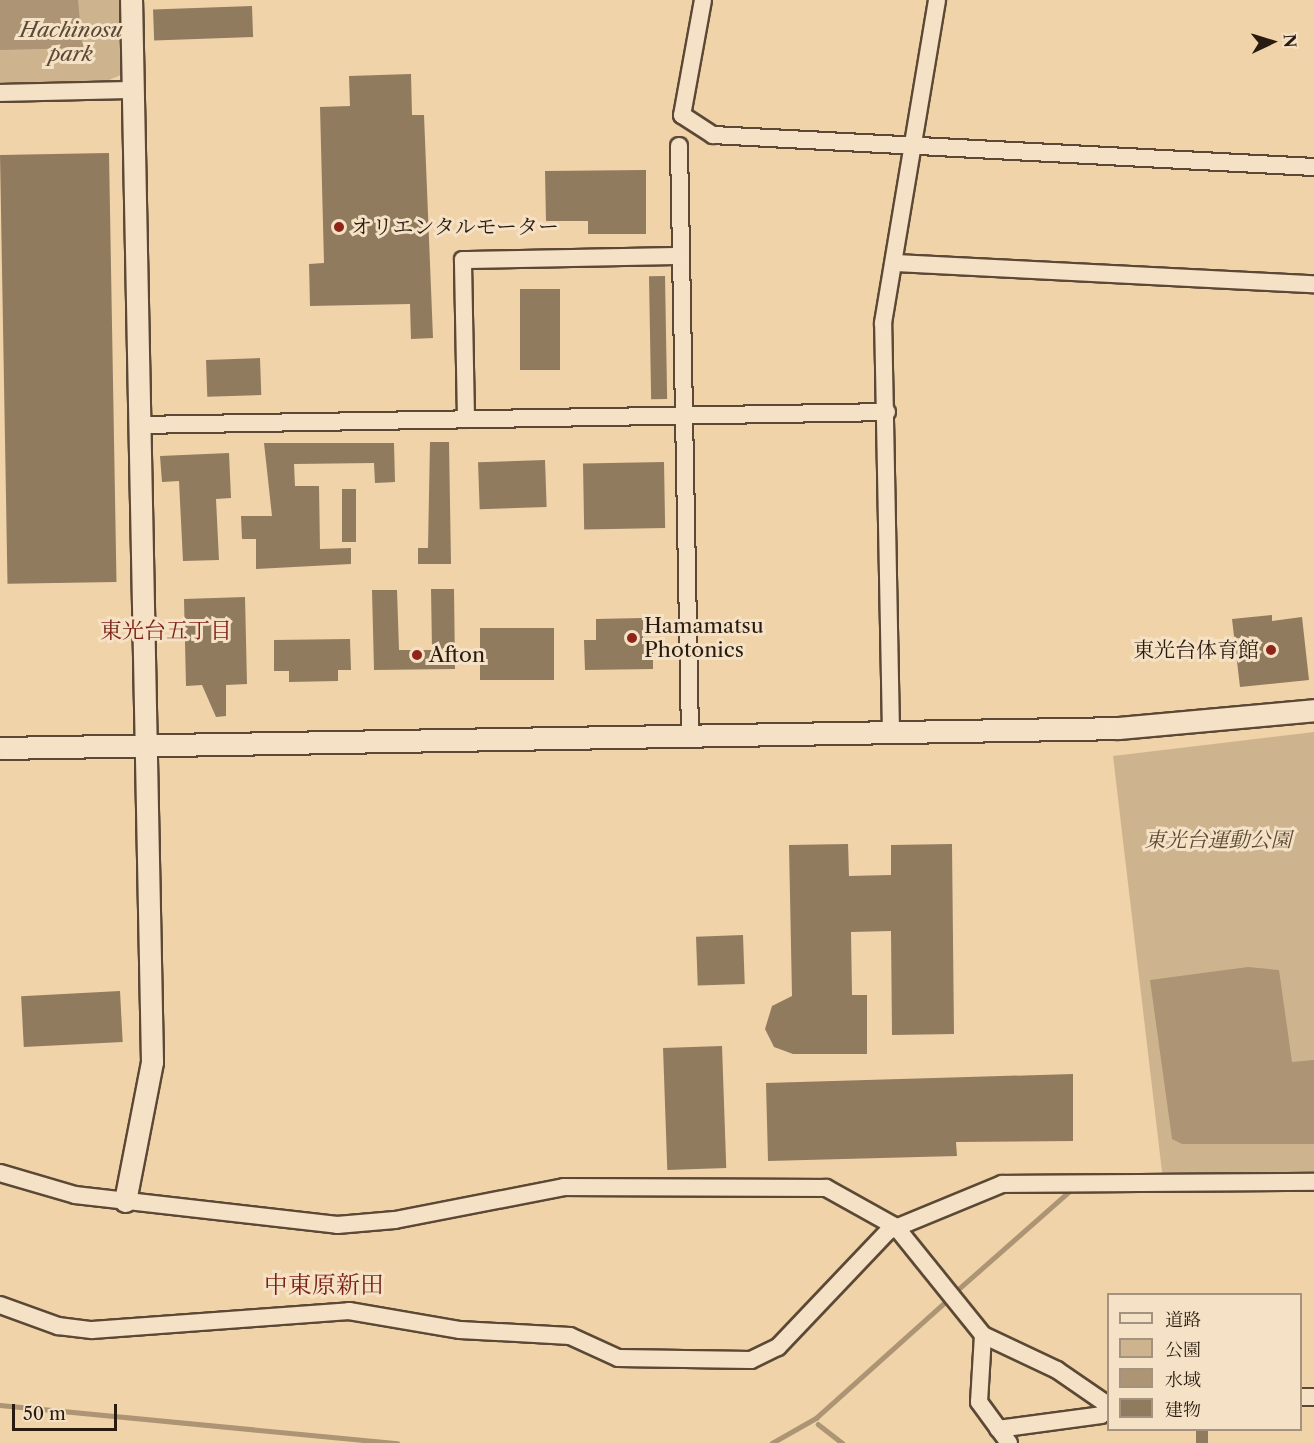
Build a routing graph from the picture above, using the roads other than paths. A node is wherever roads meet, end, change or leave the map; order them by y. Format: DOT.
graph roads {
  1 [pos="131,0"];
  2 [pos="703,0"];
  3 [pos="937,0"];
  4 [pos="133,90"];
  5 [pos="0,93"];
  6 [pos="679,146"];
  7 [pos="914,146"];
  8 [pos="1314,166"];
  9 [pos="681,256"];
  10 [pos="894,262"];
  11 [pos="1314,284"];
  12 [pos="886,412"];
  13 [pos="684,415"];
  14 [pos="466,419"];
  15 [pos="138,424"];
  16 [pos="1314,710"];
  17 [pos="891,732"];
  18 [pos="690,736"];
  19 [pos="145,746"];
  20 [pos="0,748"];
  21 [pos="0,1173"];
  22 [pos="1314,1182"];
  23 [pos="126,1201"];
  24 [pos="896,1227"];
  25 [pos="0,1305"];
  26 [pos="983,1335"];
  27 [pos="1107,1405"];
  28 [pos="1107,1407"];
  29 [pos="1004,1436"];
  1 -- 4 [label="street"];
  2 -- 7 [label="street"];
  3 -- 7 [label="street"];
  4 -- 5 [label="street"];
  4 -- 15 [label="street"];
  6 -- 9 [label="street"];
  7 -- 8 [label="street"];
  7 -- 10 [label="street"];
  9 -- 13 [label="street"];
  9 -- 14 [label="street"];
  10 -- 11 [label="street"];
  10 -- 12 [label="street"];
  12 -- 13 [label="street"];
  12 -- 17 [label="street"];
  13 -- 14 [label="street"];
  13 -- 18 [label="street"];
  14 -- 15 [label="street"];
  15 -- 19 [label="street"];
  16 -- 17 [label="street"];
  17 -- 18 [label="street"];
  18 -- 19 [label="street"];
  19 -- 20 [label="street"];
  19 -- 23 [label="street"];
  21 -- 23 [label="street"];
  22 -- 24 [label="street"];
  23 -- 24 [label="street"];
  24 -- 25 [label="street"];
  24 -- 26 [label="street"];
  26 -- 27 [label="street"];
  26 -- 29 [label="street"];
  28 -- 29 [label="street"];
}
